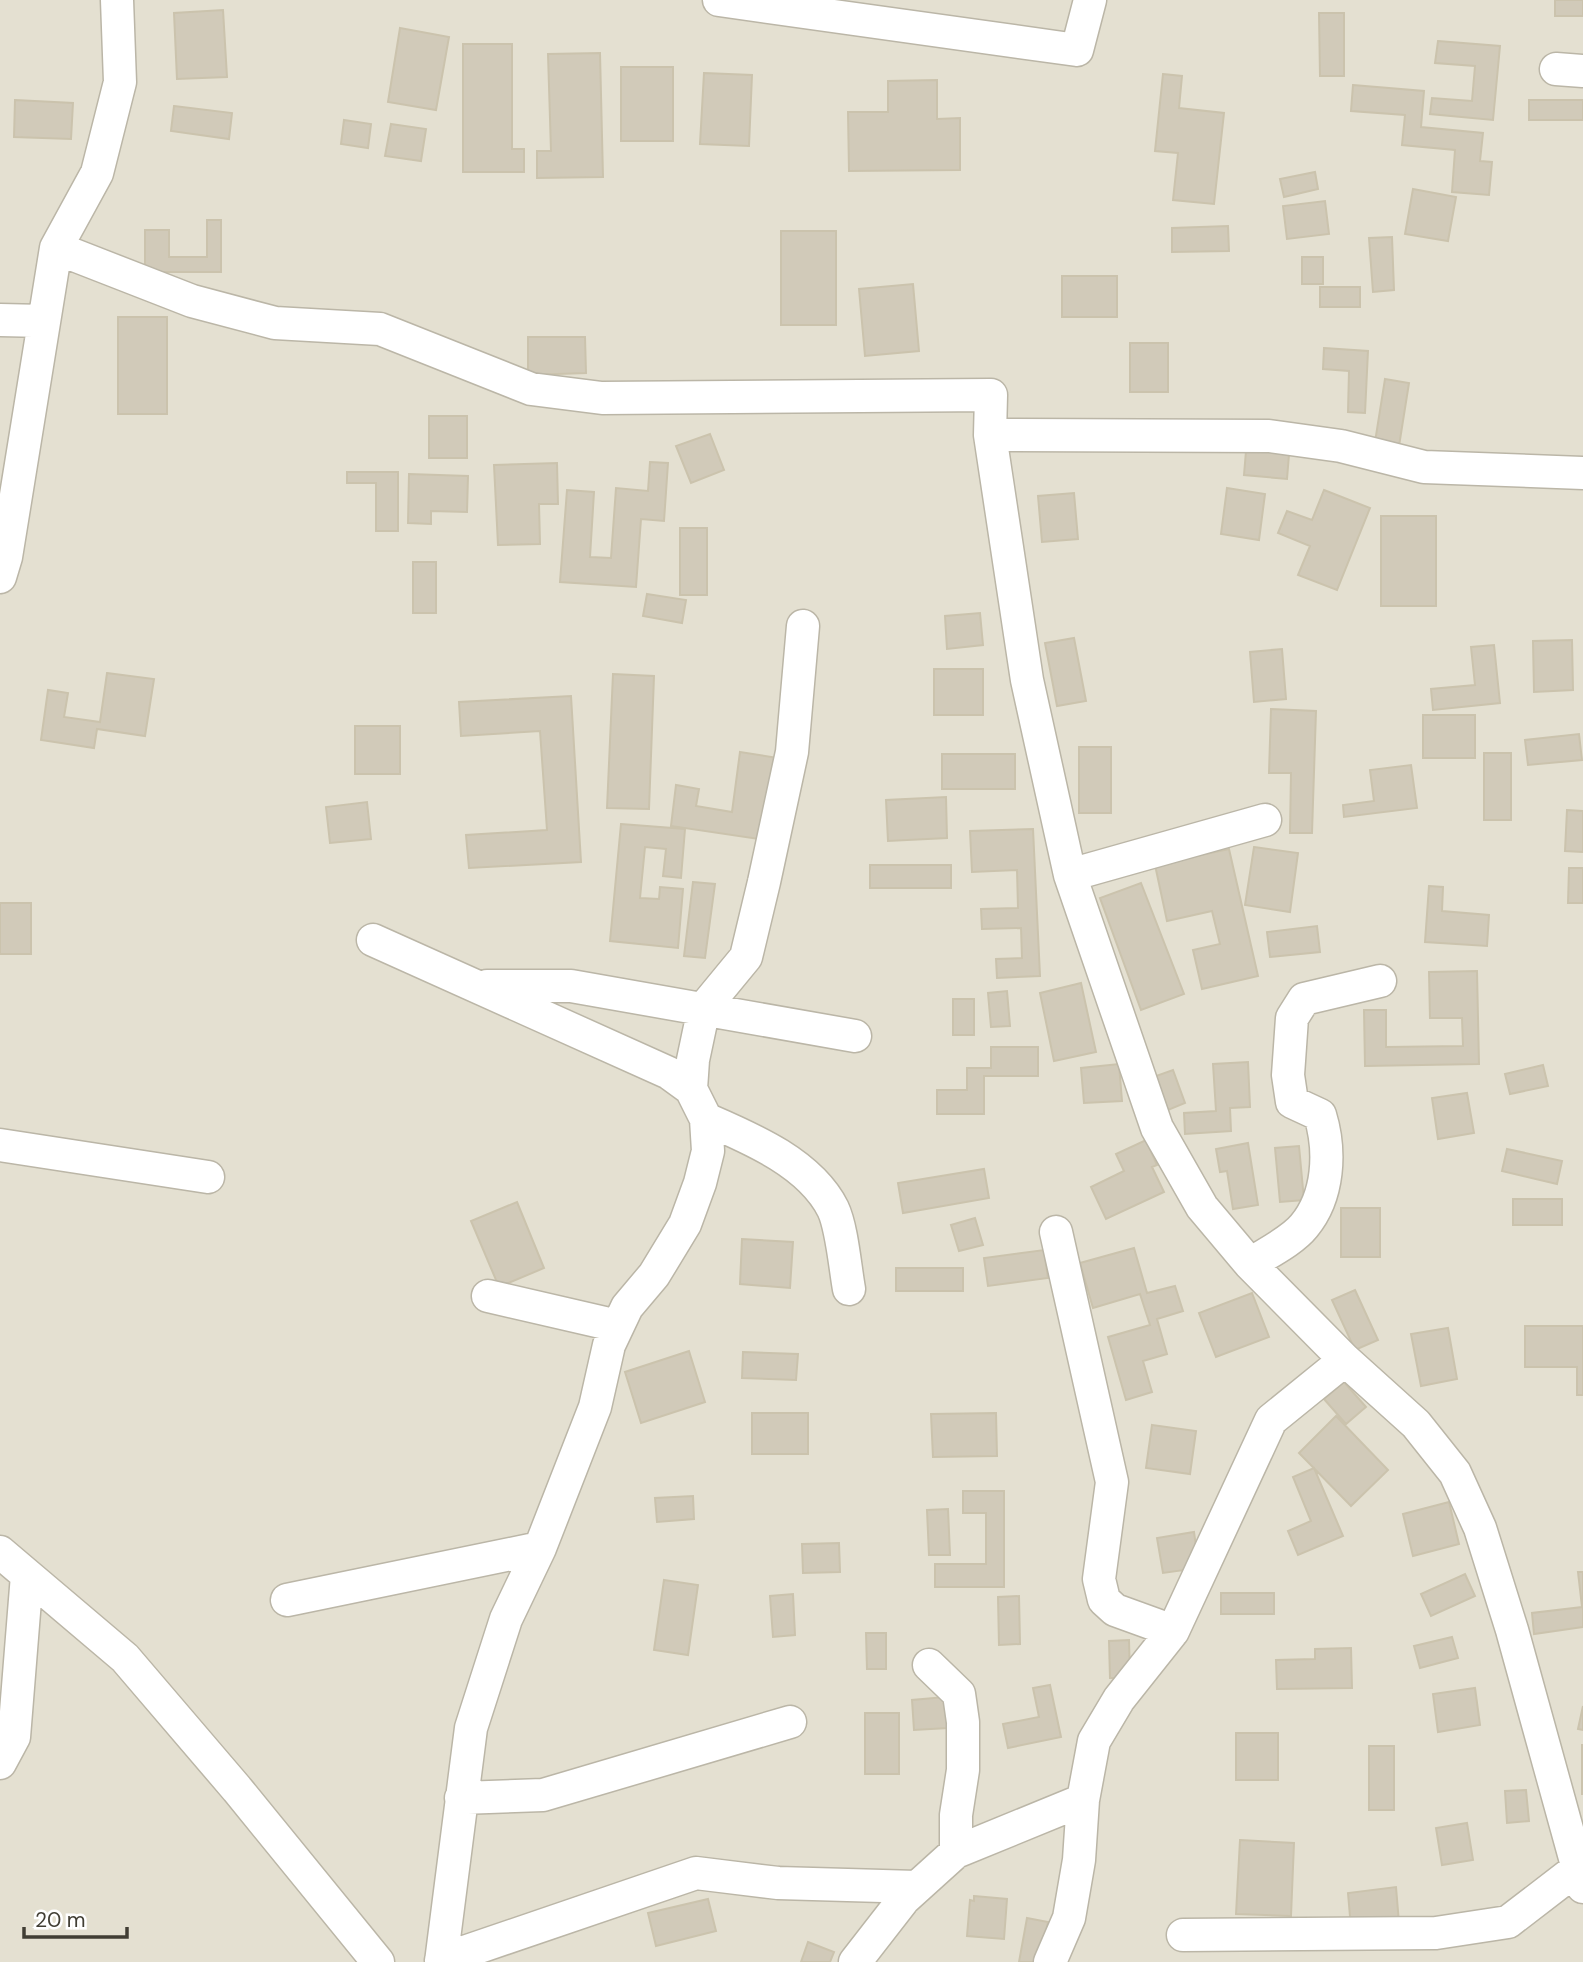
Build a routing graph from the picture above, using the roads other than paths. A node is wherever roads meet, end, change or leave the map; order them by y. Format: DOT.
graph roads {
  1 [pos="117,0"];
  2 [pos="719,0"];
  3 [pos="1090,0"];
  4 [pos="56,248"];
  5 [pos="0,320"];
  6 [pos="44,321"];
  7 [pos="989,435"];
  8 [pos="1583,473"];
  9 [pos="0,577"];
  10 [pos="803,625"];
  11 [pos="1265,820"];
  12 [pos="1070,875"];
  13 [pos="373,940"];
  14 [pos="1380,981"];
  15 [pos="475,986"];
  16 [pos="704,1009"];
  17 [pos="855,1036"];
  18 [pos="691,1089"];
  19 [pos="706,1119"];
  20 [pos="0,1145"];
  21 [pos="208,1177"];
  22 [pos="1056,1232"];
  23 [pos="1250,1265"];
  24 [pos="849,1289"];
  25 [pos="488,1296"];
  26 [pos="618,1326"];
  27 [pos="1345,1360"];
  28 [pos="540,1548"];
  29 [pos="0,1552"];
  30 [pos="27,1574"];
  31 [pos="288,1600"];
  32 [pos="1173,1631"];
  33 [pos="929,1665"];
  34 [pos="790,1722"];
  35 [pos="0,1763"];
  36 [pos="461,1798"];
  37 [pos="1083,1800"];
  38 [pos="957,1852"];
  39 [pos="1580,1878"];
  40 [pos="917,1888"];
  41 [pos="1183,1935"];
  42 [pos="377,1961"];
  43 [pos="441,1961"];
  44 [pos="855,1962"];
  45 [pos="1050,1962"];
  1 -- 4 [label="street"];
  2 -- 3 [label="street"];
  4 -- 6 [label="street"];
  4 -- 7 [label="street"];
  5 -- 6 [label="street"];
  6 -- 9 [label="street"];
  7 -- 8 [label="street"];
  7 -- 12 [label="street"];
  10 -- 16 [label="street"];
  11 -- 12 [label="street"];
  12 -- 23 [label="street"];
  13 -- 15 [label="street"];
  14 -- 23 [label="street"];
  15 -- 16 [label="street"];
  15 -- 18 [label="street"];
  16 -- 17 [label="street"];
  16 -- 18 [label="street"];
  18 -- 19 [label="street"];
  19 -- 24 [label="street"];
  19 -- 26 [label="street"];
  20 -- 21 [label="street"];
  22 -- 32 [label="street"];
  23 -- 27 [label="street"];
  25 -- 26 [label="street"];
  26 -- 28 [label="street"];
  27 -- 32 [label="street"];
  27 -- 39 [label="street"];
  28 -- 31 [label="street"];
  28 -- 36 [label="street"];
  29 -- 30 [label="street"];
  30 -- 35 [label="street"];
  30 -- 42 [label="street"];
  32 -- 37 [label="street"];
  33 -- 38 [label="street"];
  34 -- 36 [label="street"];
  36 -- 43 [label="street"];
  37 -- 38 [label="street"];
  37 -- 45 [label="street"];
  38 -- 40 [label="street"];
  39 -- 41 [label="street"];
  40 -- 43 [label="street"];
  40 -- 44 [label="street"];
}
